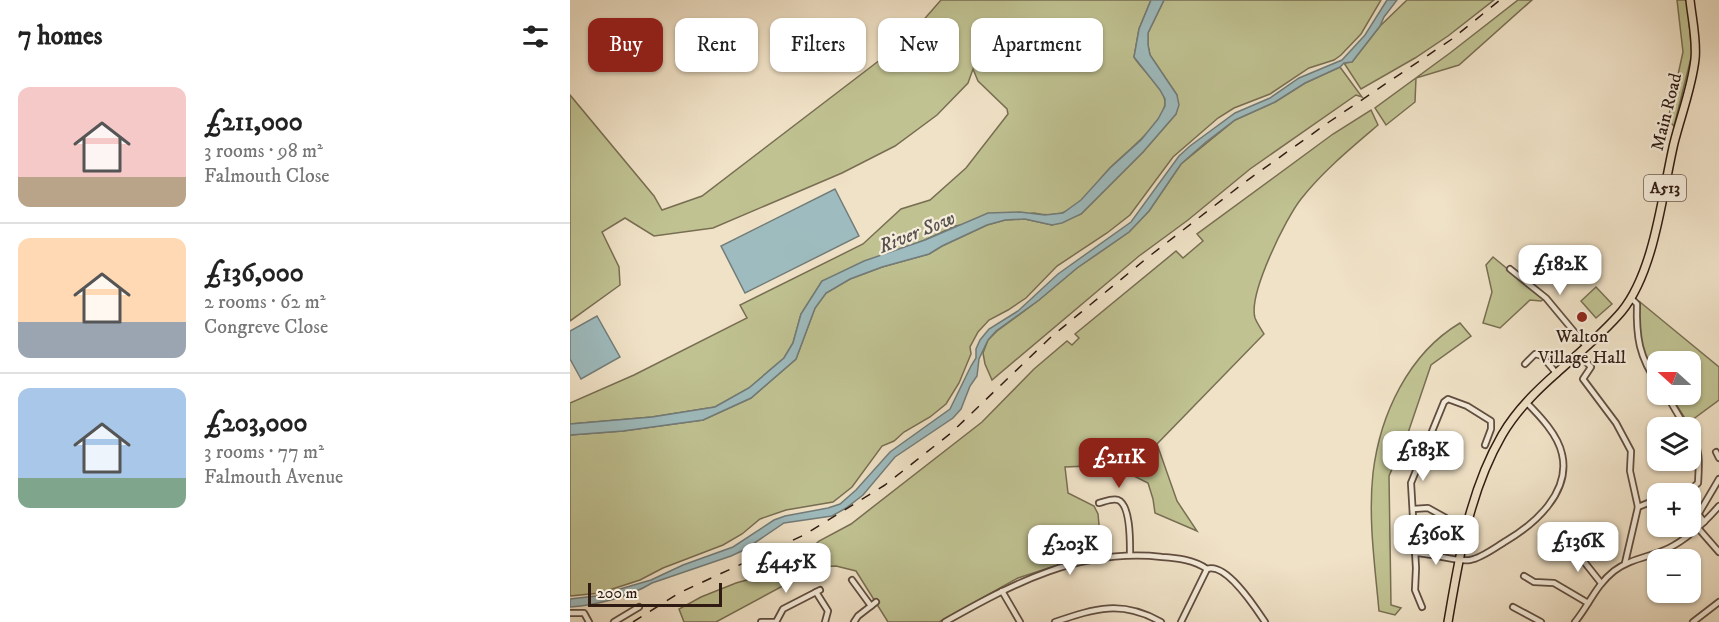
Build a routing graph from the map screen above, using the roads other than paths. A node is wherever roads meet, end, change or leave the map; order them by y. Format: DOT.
graph roads {
  1 [pos="1690,0"];
  2 [pos="1510,269"];
  3 [pos="1631,298"];
  4 [pos="1586,346"];
  5 [pos="1578,354"];
  6 [pos="1525,364"];
  7 [pos="1647,367"];
  8 [pos="1557,374"];
  9 [pos="1526,402"];
  10 [pos="1481,439"];
  11 [pos="1719,479"];
  12 [pos="1098,503"];
  13 [pos="1647,503"];
  14 [pos="1719,506"];
  15 [pos="1638,507"];
  16 [pos="1413,509"];
  17 [pos="1701,510"];
  18 [pos="1701,517"];
  19 [pos="1443,519"];
  20 [pos="1704,522"];
  21 [pos="1701,525"];
  22 [pos="1701,531"];
  23 [pos="1684,537"];
  24 [pos="1574,549"];
  25 [pos="1719,552"];
  26 [pos="1415,553"];
  27 [pos="1130,555"];
  28 [pos="1459,559"];
  29 [pos="1625,563"];
  30 [pos="1207,569"];
  31 [pos="1524,576"];
  32 [pos="852,580"];
  33 [pos="1530,580"];
  34 [pos="1600,583"];
  35 [pos="1526,585"];
  36 [pos="1002,591"];
  37 [pos="1719,602"];
  38 [pos="1588,603"];
  39 [pos="1420,605"];
  40 [pos="639,607"];
  41 [pos="1513,607"];
  42 [pos="570,613"];
  43 [pos="1075,615"];
  44 [pos="589,622"];
  45 [pos="614,622"];
  46 [pos="761,622"];
  47 [pos="776,622"];
  48 [pos="825,622"];
  49 [pos="854,622"];
  50 [pos="945,622"];
  51 [pos="1020,622"];
  52 [pos="1055,622"];
  53 [pos="1077,622"];
  54 [pos="1161,622"];
  55 [pos="1181,622"];
  56 [pos="1265,622"];
  57 [pos="1448,622"];
  58 [pos="1541,622"];
  59 [pos="1575,622"];
  60 [pos="1693,622"];
  1 -- 3 [label="highway, Main Road / A513"];
  2 -- 4 [label="street"];
  3 -- 4 [label="highway, A513"];
  3 -- 7 [label="street"];
  4 -- 5 [label="highway, A513"];
  5 -- 8 [label="highway, A513"];
  5 -- 15 [label="street"];
  6 -- 8 [label="street"];
  8 -- 9 [label="highway, A513"];
  9 -- 28 [label="highway, A513"];
  9 -- 28 [label="street"];
  10 -- 16 [label="street"];
  11 -- 17 [label="street"];
  12 -- 27 [label="street"];
  13 -- 15 [label="street"];
  14 -- 20 [label="street"];
  15 -- 29 [label="street"];
  16 -- 19 [label="street"];
  16 -- 26 [label="street"];
  18 -- 20 [label="street"];
  20 -- 21 [label="street"];
  22 -- 25 [label="street"];
  23 -- 29 [label="street"];
  24 -- 34 [label="street"];
  26 -- 28 [label="street"];
  26 -- 39 [label="street"];
  27 -- 30 [label="street"];
  27 -- 36 [label="street"];
  28 -- 57 [label="highway, A513"];
  29 -- 34 [label="street"];
  30 -- 55 [label="street"];
  30 -- 56 [label="street"];
  31 -- 33 [label="street"];
  32 -- 49 [label="street"];
  33 -- 35 [label="street"];
  33 -- 38 [label="street"];
  34 -- 38 [label="street"];
  36 -- 50 [label="street"];
  36 -- 51 [label="street"];
  37 -- 60 [label="street"];
  38 -- 59 [label="street"];
  40 -- 45 [label="street"];
  41 -- 58 [label="street"];
  42 -- 44 [label="street"];
  43 -- 52 [label="street"];
  43 -- 53 [label="street"];
  43 -- 54 [label="street"];
  46 -- 47 [label="street"];
  47 -- 48 [label="street"];
}
